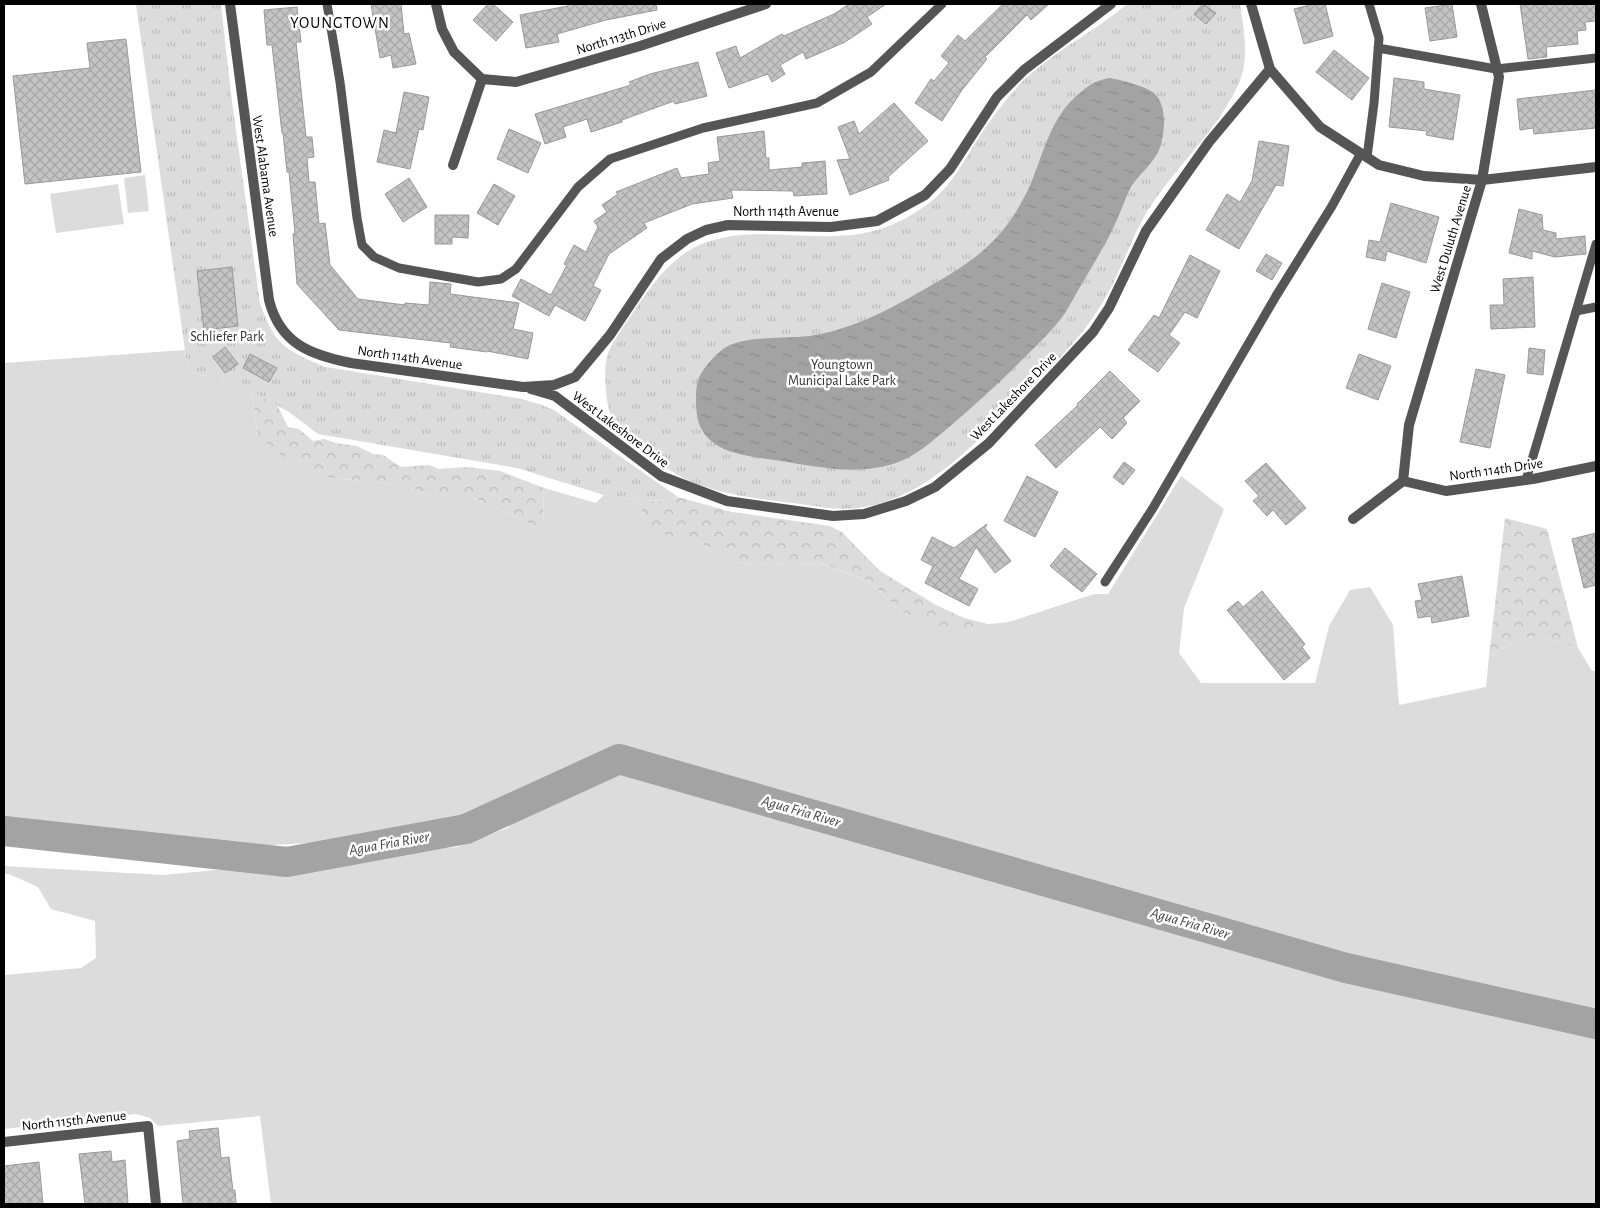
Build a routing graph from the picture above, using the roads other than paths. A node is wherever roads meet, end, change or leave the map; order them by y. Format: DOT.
graph roads {
  1 [pos="230,4"];
  2 [pos="327,4"];
  3 [pos="436,4"];
  4 [pos="766,4"];
  5 [pos="942,4"];
  6 [pos="1111,4"];
  7 [pos="1251,4"];
  8 [pos="1369,4"];
  9 [pos="1481,4"];
  10 [pos="1378,48"];
  11 [pos="1596,58"];
  12 [pos="1496,68"];
  13 [pos="1270,69"];
  14 [pos="482,79"];
  15 [pos="1364,155"];
  16 [pos="453,165"];
  17 [pos="1596,167"];
  18 [pos="1482,180"];
  19 [pos="1596,244"];
  20 [pos="1596,306"];
  21 [pos="1576,312"];
  22 [pos="296,344"];
  23 [pos="523,387"];
  24 [pos="1596,466"];
  25 [pos="1403,480"];
  26 [pos="1526,480"];
  27 [pos="1353,519"];
  28 [pos="1105,582"];
  29 [pos="4,1142"];
  30 [pos="156,1204"];
  1 -- 22 [label="street, West Alabama Avenue"];
  2 -- 5 [label="lane"];
  3 -- 14 [label="street"];
  4 -- 14 [label="street, North 113th Drive"];
  6 -- 23 [label="street, North 114th Avenue"];
  7 -- 13 [label="street"];
  8 -- 10 [label="lane"];
  9 -- 12 [label="street, West Duluth Avenue"];
  10 -- 12 [label="lane"];
  10 -- 15 [label="lane"];
  11 -- 12 [label="lane"];
  12 -- 18 [label="street, West Duluth Avenue"];
  13 -- 15 [label="street"];
  13 -- 23 [label="street, West Lakeshore Drive"];
  14 -- 16 [label="street"];
  15 -- 18 [label="street"];
  15 -- 28 [label="lane"];
  17 -- 18 [label="street"];
  18 -- 25 [label="street, West Duluth Avenue"];
  19 -- 21 [label="lane"];
  20 -- 21 [label="lane"];
  21 -- 26 [label="lane"];
  22 -- 23 [label="street, North 114th Avenue"];
  24 -- 26 [label="street, North 114th Drive"];
  25 -- 26 [label="street, North 114th Drive"];
  25 -- 27 [label="street"];
  29 -- 30 [label="street, North 115th Avenue"];
}
